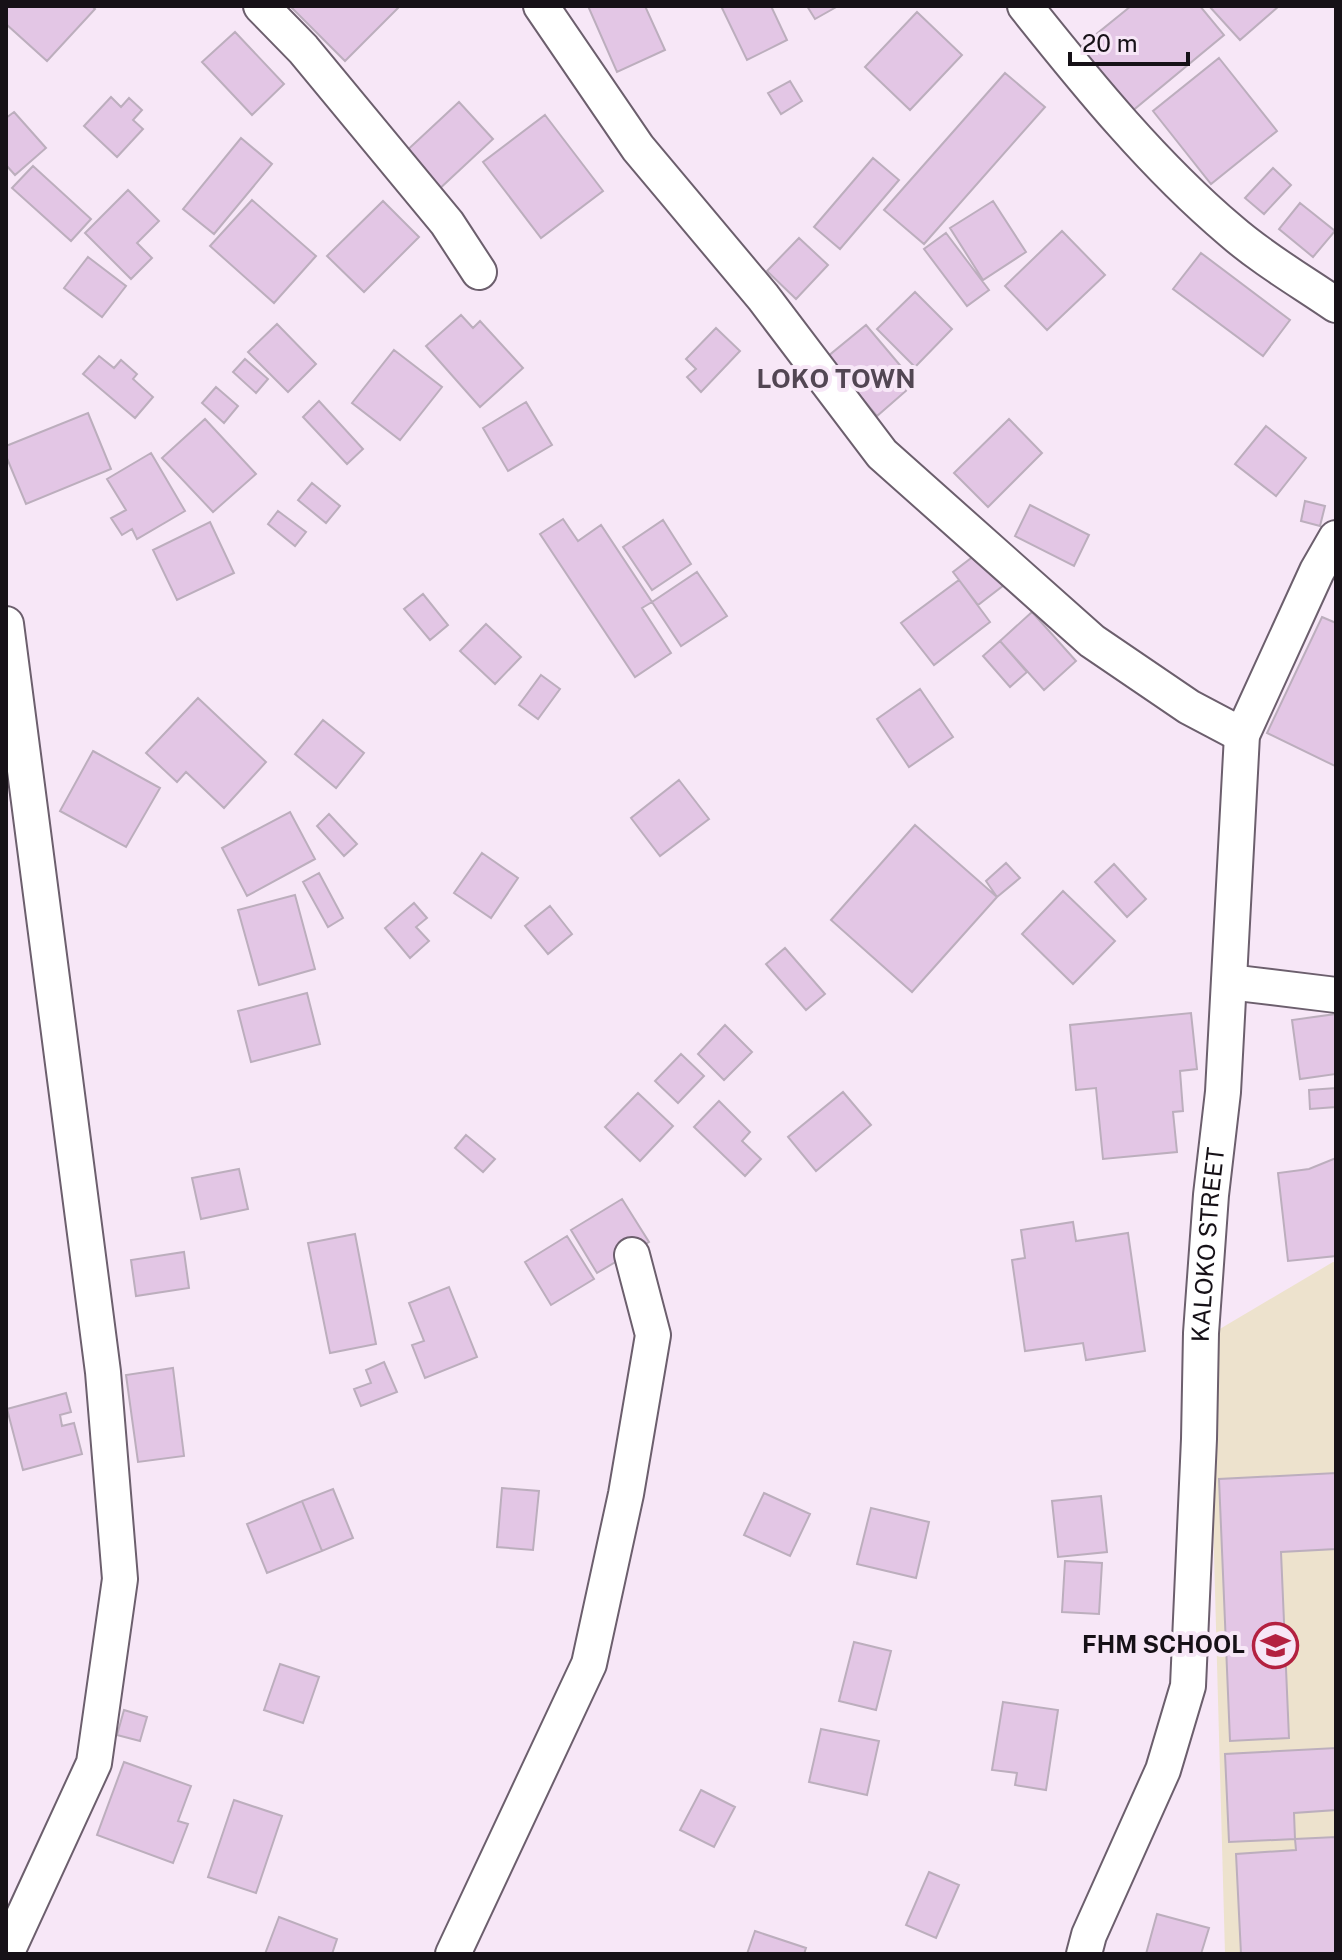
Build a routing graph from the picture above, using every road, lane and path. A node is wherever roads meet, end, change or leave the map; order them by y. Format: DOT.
graph roads {
  1 [pos="261,6"];
  2 [pos="541,6"];
  3 [pos="1025,6"];
  4 [pos="479,272"];
  5 [pos="1336,305"];
  6 [pos="1336,538"];
  7 [pos="1326,577"];
  8 [pos="6,624"];
  9 [pos="1242,735"];
  10 [pos="1229,982"];
  11 [pos="1336,995"];
  12 [pos="632,1255"];
  13 [pos="6,1954"];
  14 [pos="453,1954"];
  15 [pos="1084,1954"];
  1 -- 4 [label="street"];
  2 -- 9 [label="street"];
  3 -- 5 [label="street"];
  6 -- 7 [label="street, KALOKO STREET"];
  7 -- 9 [label="street, KALOKO STREET"];
  8 -- 13 [label="street"];
  9 -- 10 [label="street, KALOKO STREET"];
  10 -- 11 [label="street"];
  10 -- 15 [label="street, KALOKO STREET"];
  12 -- 14 [label="street"];
}
